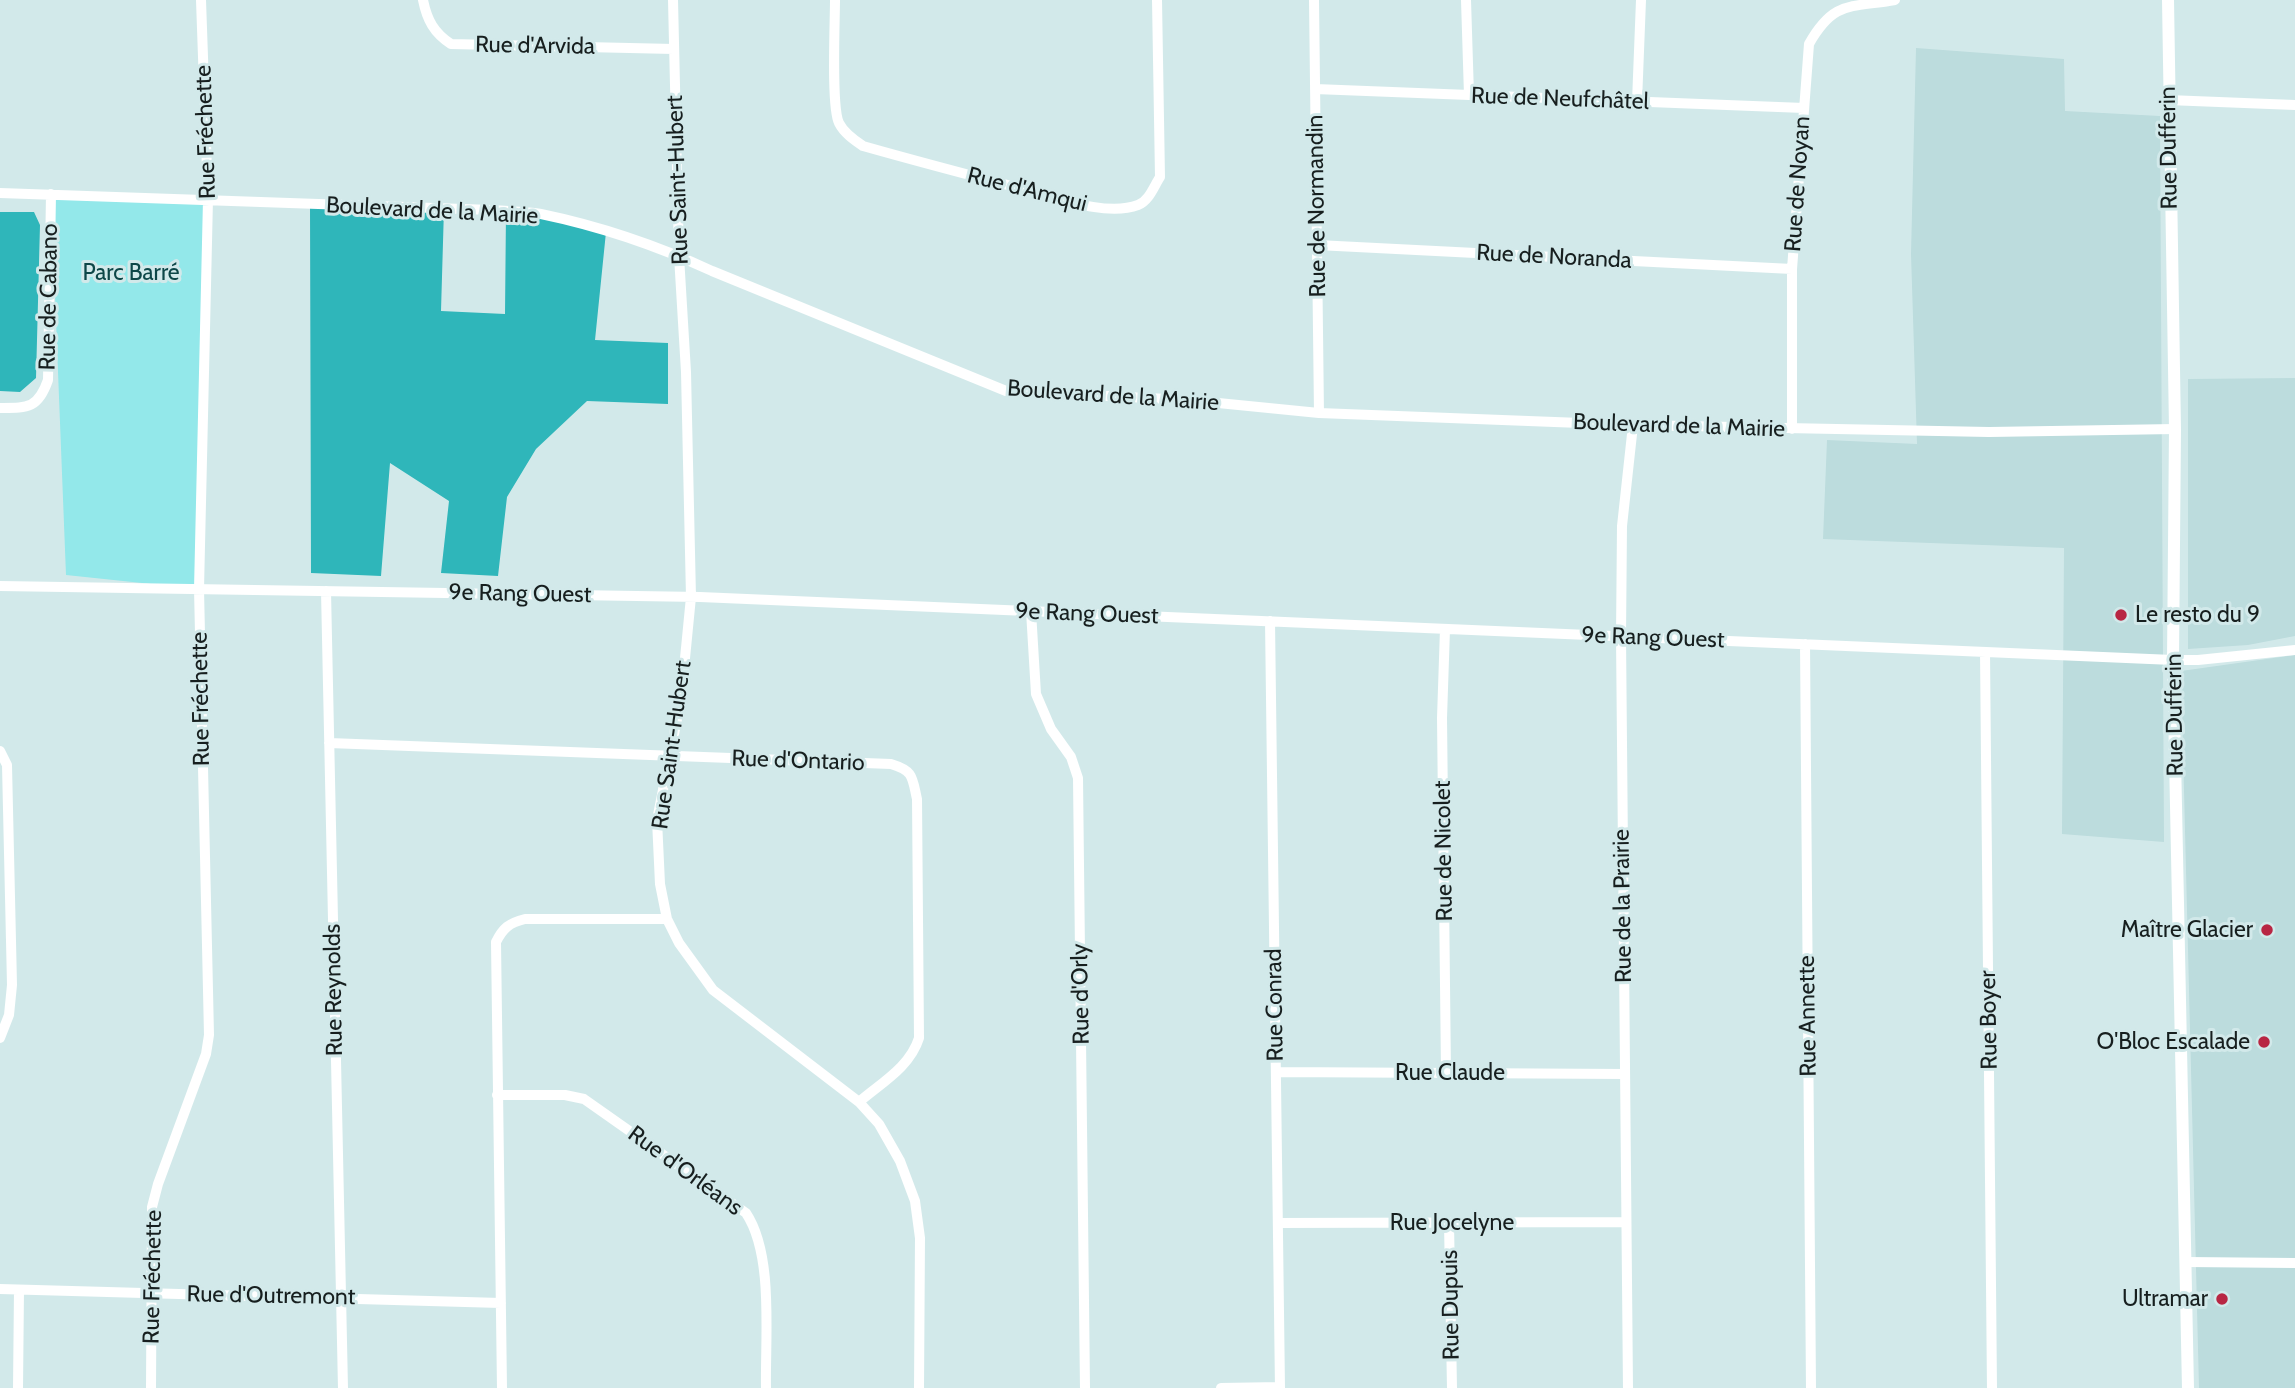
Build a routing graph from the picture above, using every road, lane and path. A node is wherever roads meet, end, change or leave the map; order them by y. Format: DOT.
graph roads {
  1 [pos="201,0"];
  2 [pos="423,0"];
  3 [pos="673,0"];
  4 [pos="835,0"];
  5 [pos="1157,0"];
  6 [pos="1314,0"];
  7 [pos="1466,0"];
  8 [pos="1641,0"];
  9 [pos="1895,0"];
  10 [pos="2168,0"];
  11 [pos="674,49"];
  12 [pos="1315,89"];
  13 [pos="1469,95"];
  14 [pos="2168,100"];
  15 [pos="1637,102"];
  16 [pos="2295,105"];
  17 [pos="1804,108"];
  18 [pos="0,192"];
  19 [pos="51,194"];
  20 [pos="208,199"];
  21 [pos="1317,245"];
  22 [pos="680,256"];
  23 [pos="1791,269"];
  24 [pos="0,408"];
  25 [pos="1319,413"];
  26 [pos="1633,425"];
  27 [pos="1792,429"];
  28 [pos="2175,429"];
  29 [pos="0,586"];
  30 [pos="199,589"];
  31 [pos="326,591"];
  32 [pos="691,597"];
  33 [pos="1031,611"];
  34 [pos="1270,621"];
  35 [pos="1445,629"];
  36 [pos="1621,636"];
  37 [pos="1805,644"];
  38 [pos="2295,650"];
  39 [pos="1986,652"];
  40 [pos="2173,660"];
  41 [pos="329,743"];
  42 [pos="0,751"];
  43 [pos="669,757"];
  44 [pos="667,919"];
  45 [pos="0,1038"];
  46 [pos="1276,1072"];
  47 [pos="1446,1073"];
  48 [pos="1625,1074"];
  49 [pos="497,1095"];
  50 [pos="859,1102"];
  51 [pos="1626,1222"];
  52 [pos="1278,1223"];
  53 [pos="1449,1223"];
  54 [pos="2186,1262"];
  55 [pos="2295,1263"];
  56 [pos="0,1289"];
  57 [pos="19,1290"];
  58 [pos="152,1293"];
  59 [pos="340,1298"];
  60 [pos="501,1303"];
  61 [pos="1280,1387"];
  62 [pos="18,1388"];
  63 [pos="150,1388"];
  64 [pos="343,1388"];
  65 [pos="502,1388"];
  66 [pos="766,1388"];
  67 [pos="919,1388"];
  68 [pos="1085,1388"];
  69 [pos="1221,1388"];
  70 [pos="1452,1388"];
  71 [pos="1628,1388"];
  72 [pos="1811,1388"];
  73 [pos="1992,1388"];
  74 [pos="2188,1388"];
  1 -- 20 [label="street, Rue Fréchette"];
  2 -- 11 [label="street, Rue d'Arvida"];
  3 -- 11 [label="street, Rue Saint-Hubert"];
  4 -- 5 [label="street, Rue d'Amqui"];
  6 -- 12 [label="street, Rue de Normandin"];
  7 -- 13 [label="street"];
  8 -- 15 [label="street"];
  9 -- 17 [label="street, Rue de Noyan"];
  10 -- 14 [label="main road, Rue Dufferin"];
  11 -- 22 [label="street, Rue Saint-Hubert"];
  12 -- 13 [label="street, Rue de Neufchâtel"];
  12 -- 21 [label="street, Rue de Normandin"];
  13 -- 15 [label="street, Rue de Neufchâtel"];
  14 -- 16 [label="street"];
  14 -- 28 [label="main road, Rue Dufferin"];
  15 -- 17 [label="street, Rue de Neufchâtel"];
  17 -- 23 [label="street, Rue de Noyan"];
  18 -- 19 [label="street, Boulevard de la Mairie"];
  19 -- 20 [label="street, Boulevard de la Mairie"];
  19 -- 24 [label="street, Rue de Cabano"];
  20 -- 22 [label="street, Boulevard de la Mairie"];
  20 -- 30 [label="street, Rue Fréchette"];
  21 -- 23 [label="street, Rue de Noranda"];
  21 -- 25 [label="street, Rue de Normandin"];
  22 -- 25 [label="street, Boulevard de la Mairie"];
  22 -- 32 [label="street, Rue Saint-Hubert"];
  23 -- 27 [label="street, Rue de Noyan"];
  25 -- 26 [label="street, Boulevard de la Mairie"];
  26 -- 27 [label="street, Boulevard de la Mairie"];
  26 -- 36 [label="street, Rue de la Prairie"];
  27 -- 28 [label="street, Boulevard de la Mairie"];
  28 -- 40 [label="main road, Rue Dufferin"];
  29 -- 30 [label="street, 9e Rang Ouest"];
  30 -- 31 [label="street, 9e Rang Ouest"];
  30 -- 58 [label="street, Rue Fréchette"];
  31 -- 32 [label="street, 9e Rang Ouest"];
  31 -- 41 [label="street, Rue Reynolds"];
  32 -- 33 [label="street, 9e Rang Ouest"];
  32 -- 43 [label="street, Rue Saint-Hubert"];
  33 -- 34 [label="street, 9e Rang Ouest"];
  33 -- 68 [label="street, Rue d'Orly"];
  34 -- 35 [label="street, 9e Rang Ouest"];
  34 -- 46 [label="street, Rue Conrad"];
  35 -- 36 [label="street, 9e Rang Ouest"];
  35 -- 47 [label="street, Rue de Nicolet"];
  36 -- 37 [label="street, 9e Rang Ouest"];
  36 -- 48 [label="street, Rue de la Prairie"];
  37 -- 39 [label="street, 9e Rang Ouest"];
  37 -- 72 [label="street, Rue Annette"];
  38 -- 40 [label="street, 9e Rang Ouest"];
  39 -- 40 [label="street, 9e Rang Ouest"];
  39 -- 73 [label="street, Rue Boyer"];
  40 -- 54 [label="main road, Rue Dufferin"];
  41 -- 43 [label="street, Rue d'Ontario"];
  41 -- 59 [label="street, Rue Reynolds"];
  42 -- 45 [label="street"];
  43 -- 44 [label="street, Rue Saint-Hubert"];
  43 -- 50 [label="street, Rue d'Ontario"];
  44 -- 49 [label="street"];
  44 -- 50 [label="street, Rue Saint-Hubert"];
  46 -- 47 [label="street, Rue Claude"];
  46 -- 52 [label="street, Rue Conrad"];
  47 -- 48 [label="street, Rue Claude"];
  48 -- 51 [label="street, Rue de la Prairie"];
  49 -- 60 [label="street"];
  49 -- 66 [label="street, Rue d'Orléans"];
  50 -- 67 [label="street, Rue Saint-Hubert"];
  51 -- 53 [label="street, Rue Jocelyne"];
  51 -- 71 [label="street, Rue de la Prairie"];
  52 -- 53 [label="street, Rue Jocelyne"];
  52 -- 61 [label="street, Rue Conrad"];
  53 -- 70 [label="street, Rue Dupuis"];
  54 -- 55 [label="street"];
  54 -- 74 [label="main road, Rue Dufferin"];
  56 -- 57 [label="street, Rue d'Outremont"];
  57 -- 58 [label="street, Rue d'Outremont"];
  57 -- 62 [label="street"];
  58 -- 59 [label="street, Rue d'Outremont"];
  58 -- 63 [label="street, Rue Fréchette"];
  59 -- 60 [label="street, Rue d'Outremont"];
  59 -- 64 [label="street, Rue Reynolds"];
  60 -- 65 [label="street"];
  61 -- 69 [label="street"];
}
